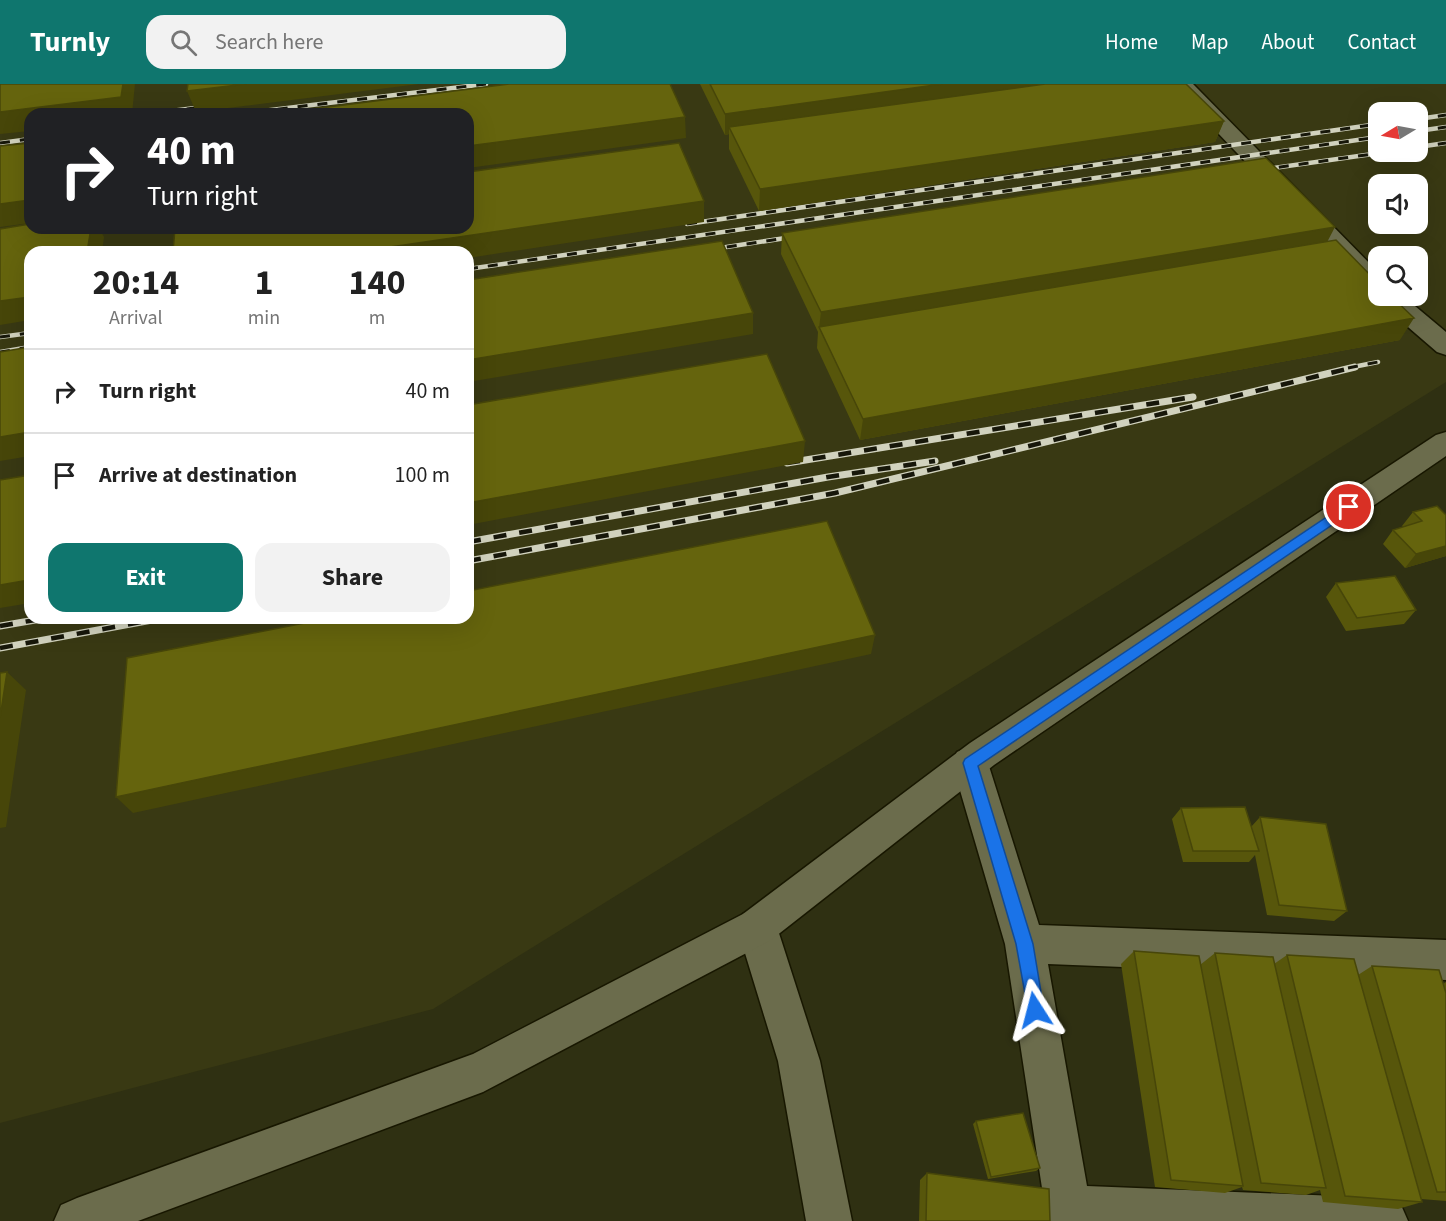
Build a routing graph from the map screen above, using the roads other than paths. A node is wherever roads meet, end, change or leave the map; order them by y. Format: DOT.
graph roads {
  1 [pos="1181,84"];
  2 [pos="1368,276"];
  3 [pos="1400,306"];
  4 [pos="1446,346"];
  5 [pos="1446,442"];
  6 [pos="970,763"];
  7 [pos="758,927"];
  8 [pos="1024,944"];
  9 [pos="1446,960"];
  10 [pos="1069,1214"];
  11 [pos="77,1221"];
  12 [pos="829,1221"];
  13 [pos="1385,1221"];
  1 -- 2 [label="street"];
  3 -- 4 [label="street"];
  5 -- 6 [label="street"];
  6 -- 7 [label="street"];
  6 -- 8 [label="street"];
  7 -- 11 [label="street"];
  7 -- 12 [label="street"];
  8 -- 9 [label="street"];
  8 -- 10 [label="street"];
  10 -- 13 [label="street"];
}
